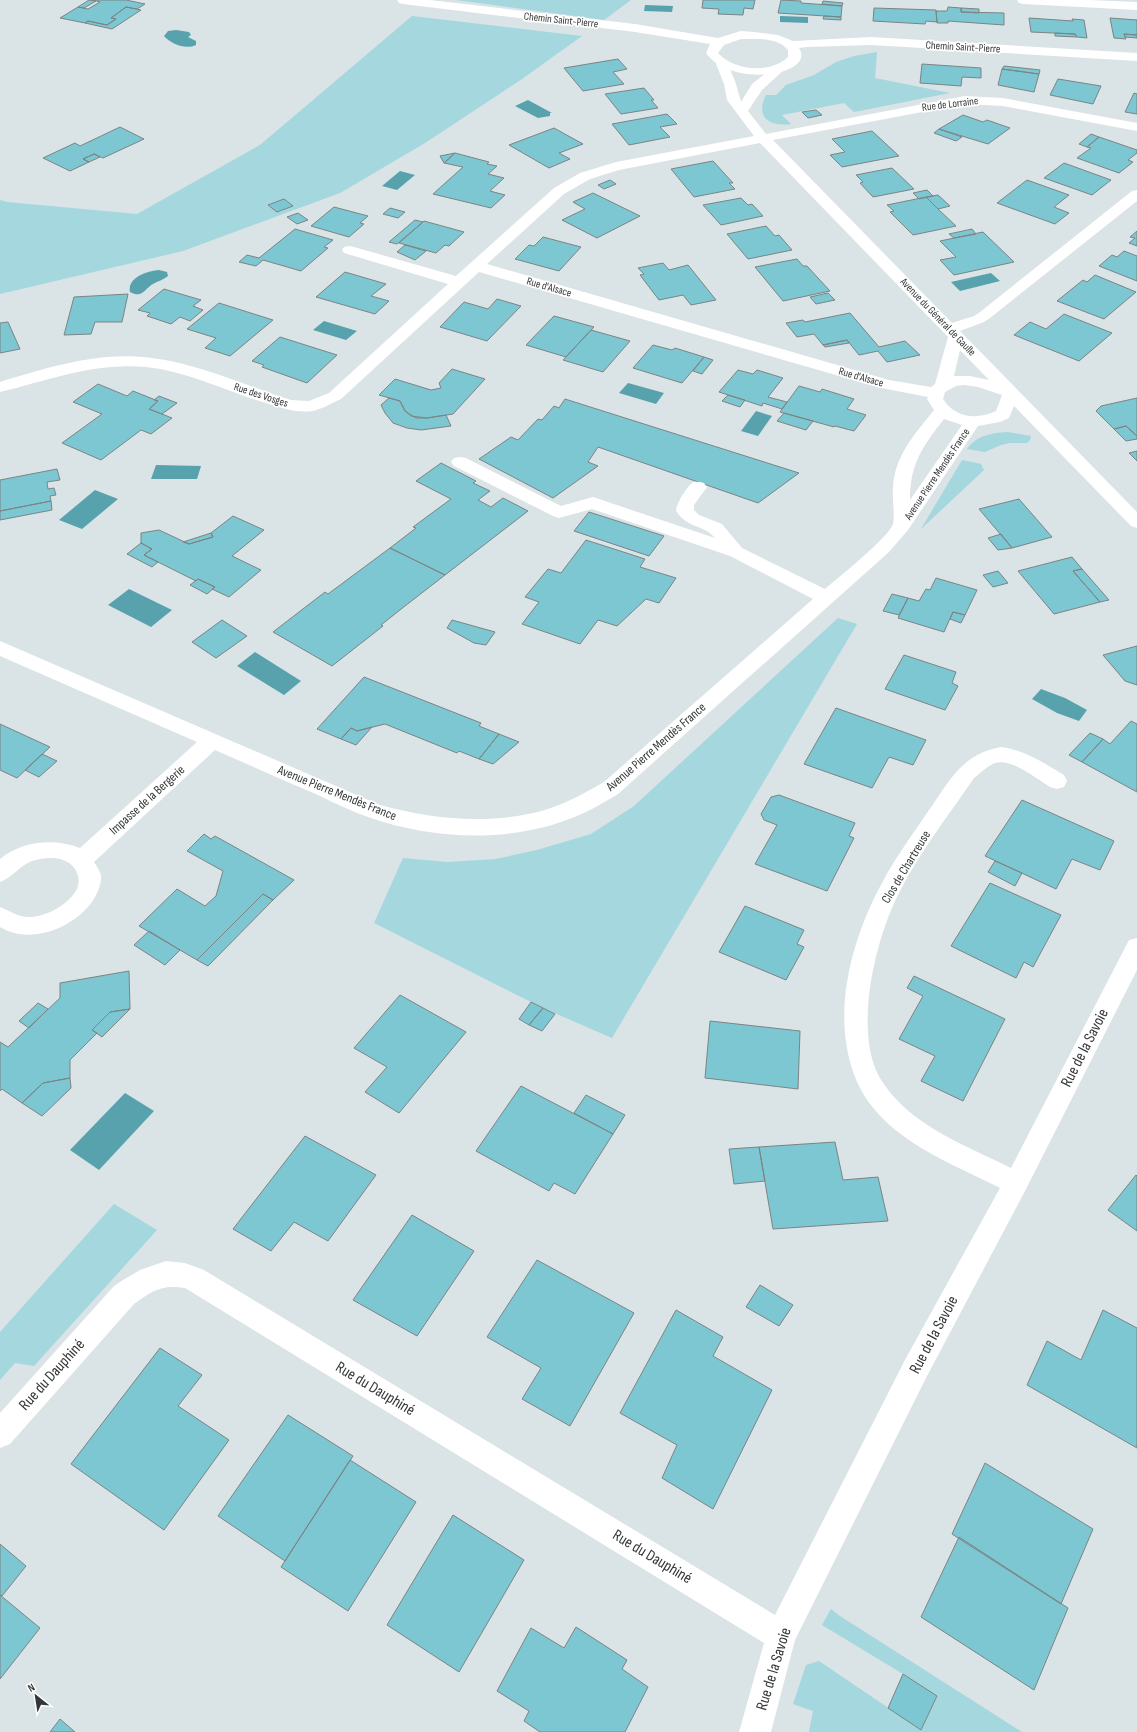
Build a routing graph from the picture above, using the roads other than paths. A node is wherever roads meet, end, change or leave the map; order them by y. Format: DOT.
graph roads {
  1 [pos="404,0"];
  2 [pos="1023,0"];
  3 [pos="1086,2"];
  4 [pos="1137,6"];
  5 [pos="719,42"];
  6 [pos="790,45"];
  7 [pos="1137,57"];
  8 [pos="722,64"];
  9 [pos="780,68"];
  10 [pos="742,110"];
  11 [pos="1137,127"];
  12 [pos="763,138"];
  13 [pos="1137,194"];
  14 [pos="349,250"];
  15 [pos="476,266"];
  16 [pos="459,282"];
  17 [pos="952,332"];
  18 [pos="0,387"];
  19 [pos="939,389"];
  20 [pos="1011,394"];
  21 [pos="942,411"];
  22 [pos="1037,419"];
  23 [pos="992,420"];
  24 [pos="973,422"];
  25 [pos="460,462"];
  26 [pos="698,487"];
  27 [pos="1137,522"];
  28 [pos="902,526"];
  29 [pos="736,552"];
  30 [pos="825,597"];
  31 [pos="0,648"];
  32 [pos="213,740"];
  33 [pos="1057,781"];
  34 [pos="80,860"];
  35 [pos="0,872"];
  36 [pos="0,916"];
  37 [pos="1137,947"];
  38 [pos="1016,1183"];
  39 [pos="0,1434"];
  40 [pos="781,1636"];
  41 [pos="755,1732"];
  1 -- 5 [label="street, Chemin Saint-Pierre"];
  2 -- 3 [label="street"];
  3 -- 4 [label="street"];
  5 -- 6 [label="street"];
  5 -- 8 [label="street, Avenue du Général de Gaulle"];
  6 -- 7 [label="street, Chemin Saint-Pierre"];
  6 -- 9 [label="street"];
  8 -- 9 [label="street"];
  8 -- 10 [label="street, Avenue du Général de Gaulle"];
  9 -- 10 [label="street"];
  10 -- 12 [label="street, Avenue du Général de Gaulle"];
  11 -- 12 [label="street, Rue de Lorraine"];
  12 -- 15 [label="street"];
  12 -- 17 [label="street, Avenue du Général de Gaulle"];
  13 -- 17 [label="street"];
  14 -- 16 [label="street"];
  15 -- 16 [label="street, Rue des Vosges"];
  15 -- 19 [label="street, Rue d'Alsace"];
  16 -- 18 [label="street, Rue des Vosges"];
  17 -- 19 [label="street"];
  17 -- 20 [label="street, Avenue du Général de Gaulle"];
  19 -- 20 [label="street"];
  19 -- 21 [label="street"];
  20 -- 22 [label="street, Avenue du Général de Gaulle"];
  20 -- 23 [label="street"];
  21 -- 24 [label="street"];
  21 -- 28 [label="street, Avenue Pierre Mendès France"];
  22 -- 23 [label="street"];
  22 -- 27 [label="street, Avenue du Général de Gaulle"];
  23 -- 24 [label="street"];
  24 -- 28 [label="street, Avenue Pierre Mendès France"];
  25 -- 29 [label="street"];
  26 -- 29 [label="street"];
  28 -- 30 [label="street, Avenue Pierre Mendès France"];
  29 -- 30 [label="street"];
  30 -- 32 [label="street, Avenue Pierre Mendès France"];
  31 -- 32 [label="street, Avenue Pierre Mendès France"];
  32 -- 34 [label="street, Impasse de la Bergerie"];
  33 -- 38 [label="street, Clos de Chartreuse"];
  34 -- 35 [label="street"];
  34 -- 36 [label="street"];
  37 -- 38 [label="street, Rue de la Savoie"];
  38 -- 40 [label="street, Rue de la Savoie"];
  39 -- 40 [label="street, Rue du Dauphiné"];
  40 -- 41 [label="street, Rue de la Savoie"];
}
